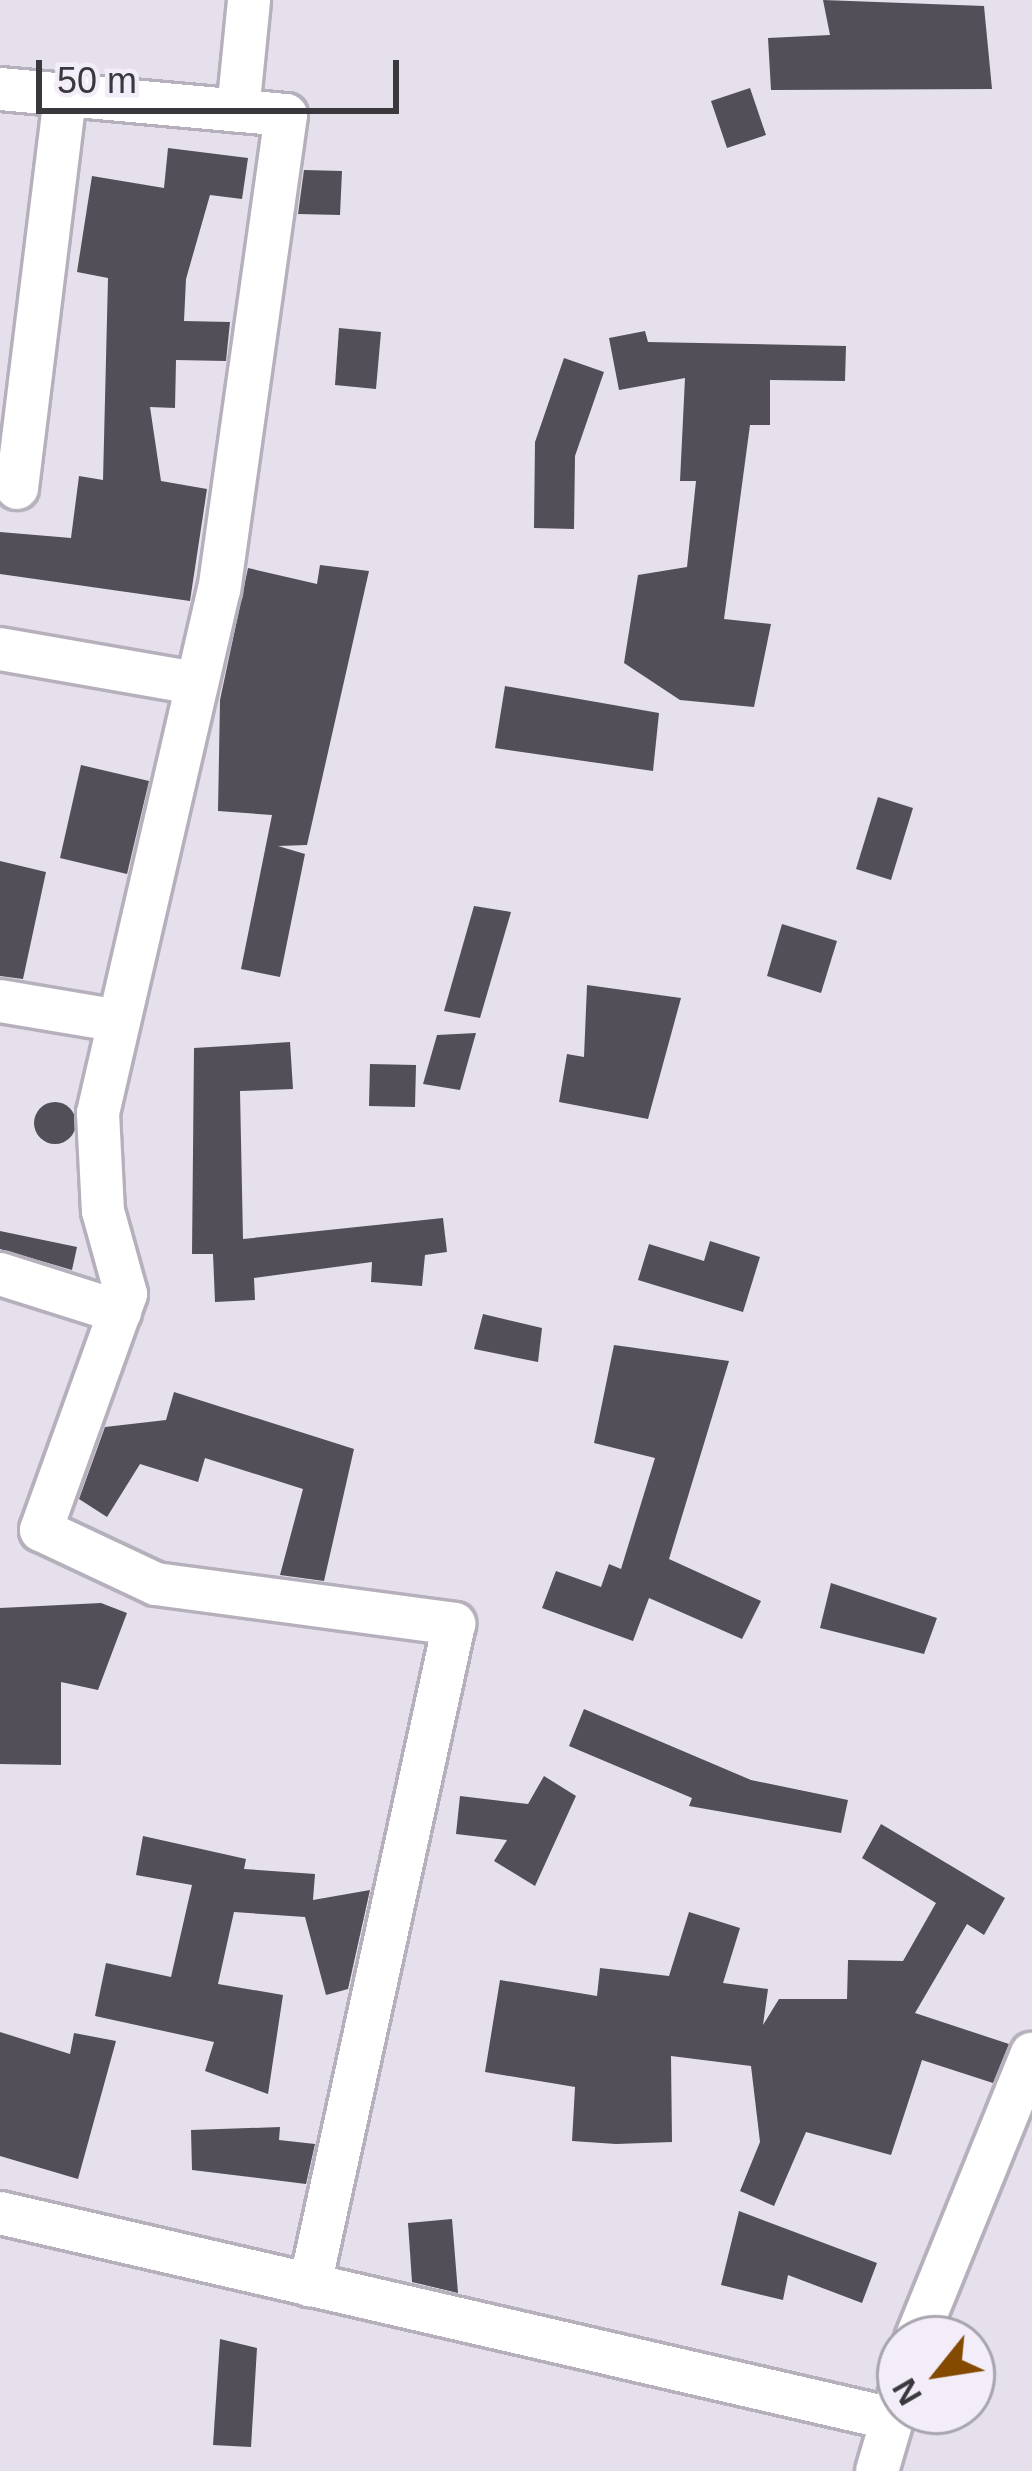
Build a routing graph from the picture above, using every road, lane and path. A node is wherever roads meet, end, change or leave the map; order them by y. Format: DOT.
graph roads {
  1 [pos="249,0"];
  2 [pos="0,89"];
  3 [pos="65,95"];
  4 [pos="238,111"];
  5 [pos="17,488"];
  6 [pos="0,649"];
  7 [pos="194,683"];
  8 [pos="0,1001"];
  9 [pos="114,1020"];
  10 [pos="0,1274"];
  11 [pos="120,1312"];
  12 [pos="1032,2054"];
  13 [pos="0,2213"];
  14 [pos="310,2285"];
  15 [pos="926,2315"];
  16 [pos="876,2402"];
  17 [pos="888,2435"];
  18 [pos="877,2471"];
  1 -- 4 [label="street"];
  2 -- 3 [label="street"];
  3 -- 4 [label="street"];
  3 -- 5 [label="street"];
  4 -- 7 [label="street"];
  6 -- 7 [label="street"];
  7 -- 9 [label="street"];
  8 -- 9 [label="street"];
  9 -- 11 [label="street"];
  10 -- 11 [label="street"];
  11 -- 14 [label="street"];
  12 -- 15 [label="street"];
  13 -- 14 [label="street"];
  14 -- 16 [label="street"];
  17 -- 18 [label="street"];
}
